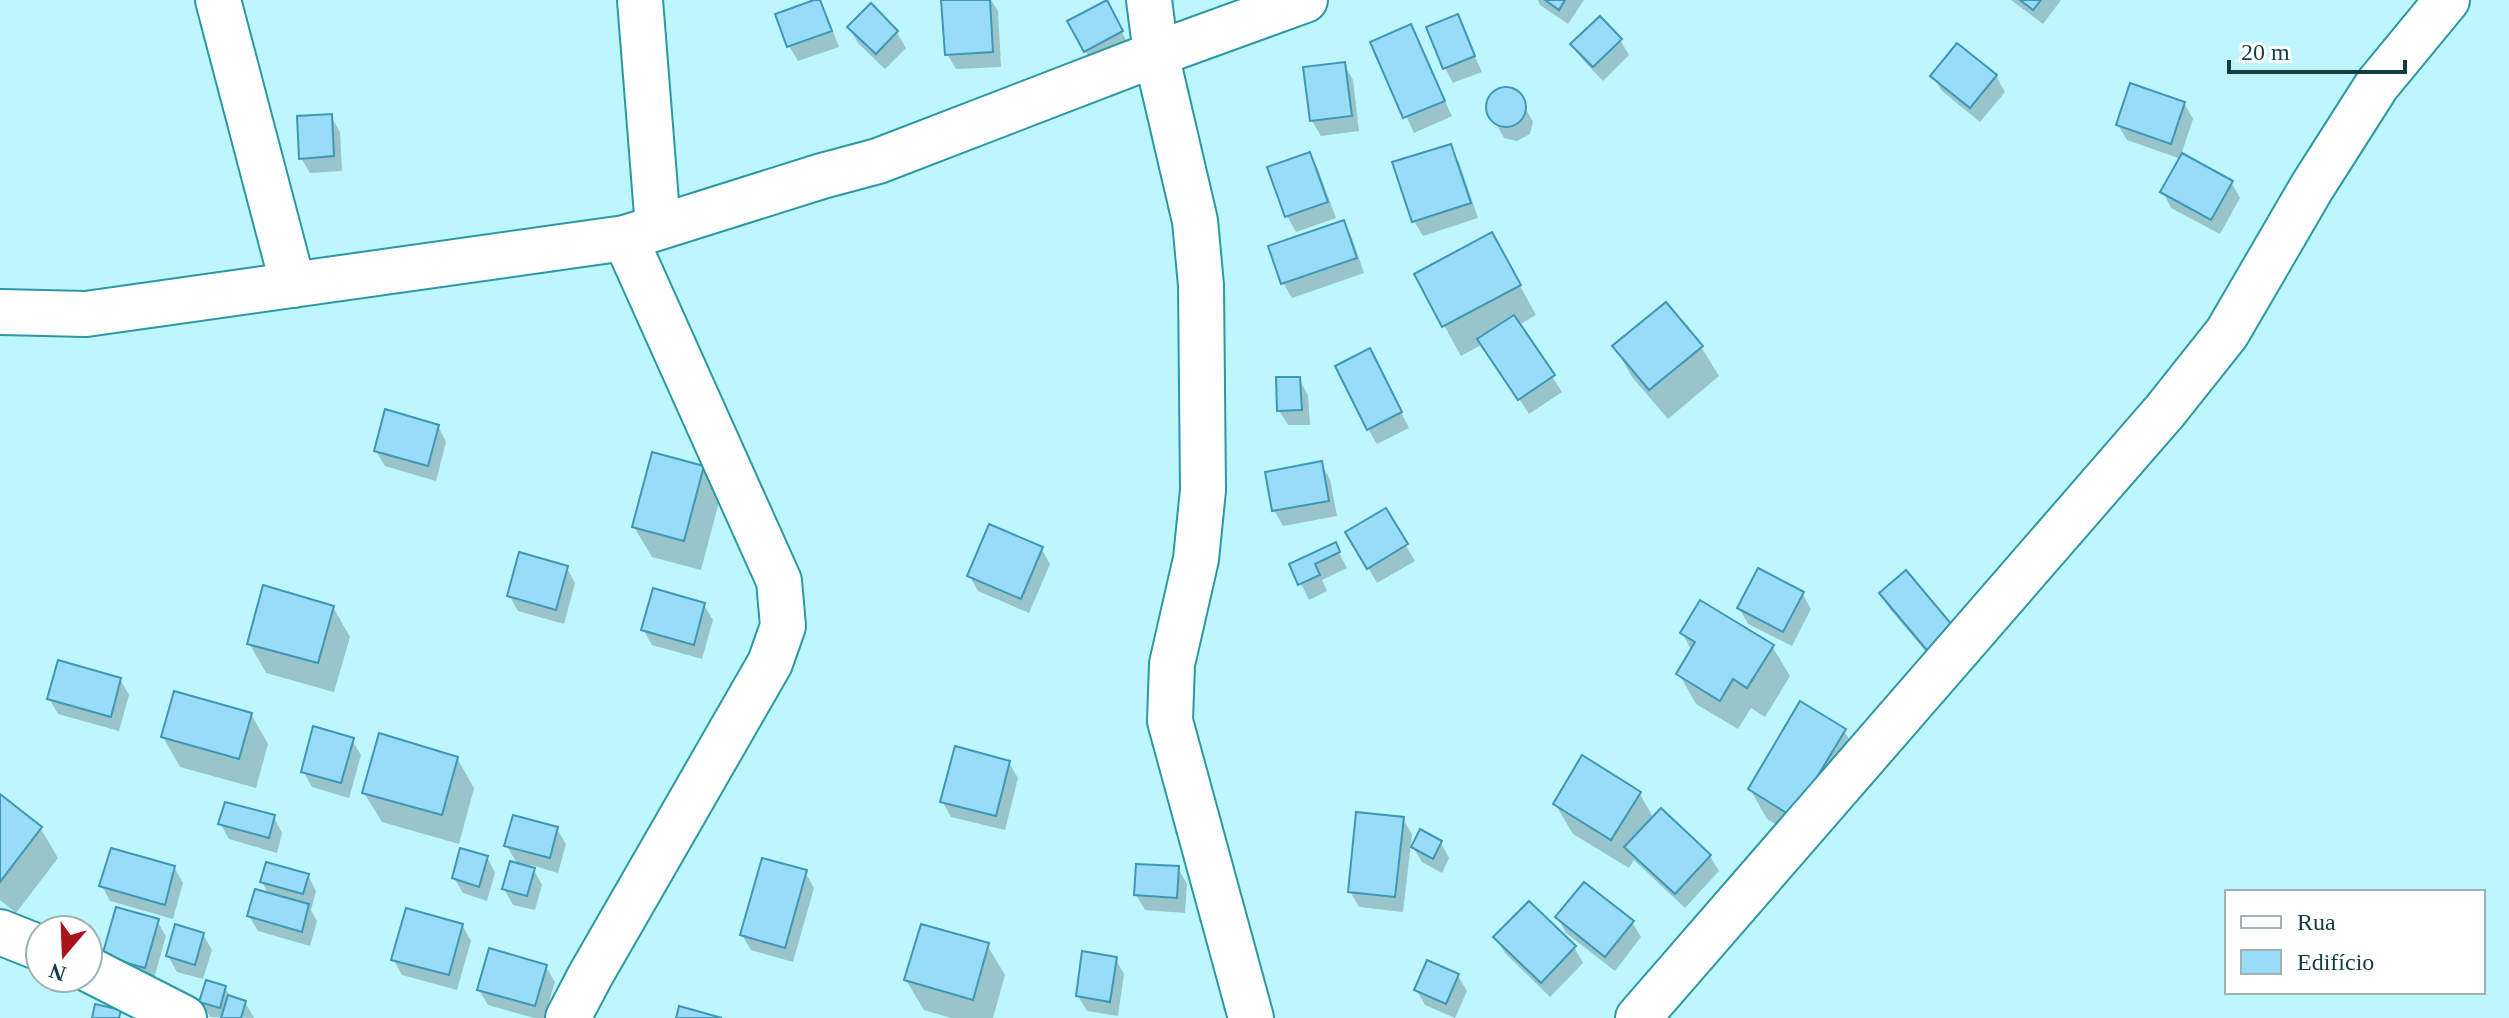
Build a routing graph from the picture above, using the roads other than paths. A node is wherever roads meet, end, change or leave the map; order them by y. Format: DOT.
graph roads {
  1 [pos="218,0"];
  2 [pos="640,0"];
  3 [pos="1149,0"];
  4 [pos="1305,0"];
  5 [pos="2447,0"];
  6 [pos="1156,54"];
  7 [pos="642,233"];
  8 [pos="293,285"];
  9 [pos="0,312"];
  10 [pos="0,932"];
  11 [pos="24,942"];
  12 [pos="104,977"];
  13 [pos="184,1018"];
  14 [pos="568,1018"];
  15 [pos="1251,1018"];
  16 [pos="1638,1018"];
  1 -- 8 [label="street"];
  2 -- 7 [label="street"];
  3 -- 6 [label="street"];
  4 -- 6 [label="street"];
  5 -- 16 [label="street"];
  6 -- 7 [label="street"];
  6 -- 15 [label="street"];
  7 -- 8 [label="street"];
  7 -- 14 [label="street"];
  8 -- 9 [label="street"];
  10 -- 11 [label="street"];
  12 -- 13 [label="street"];
}
